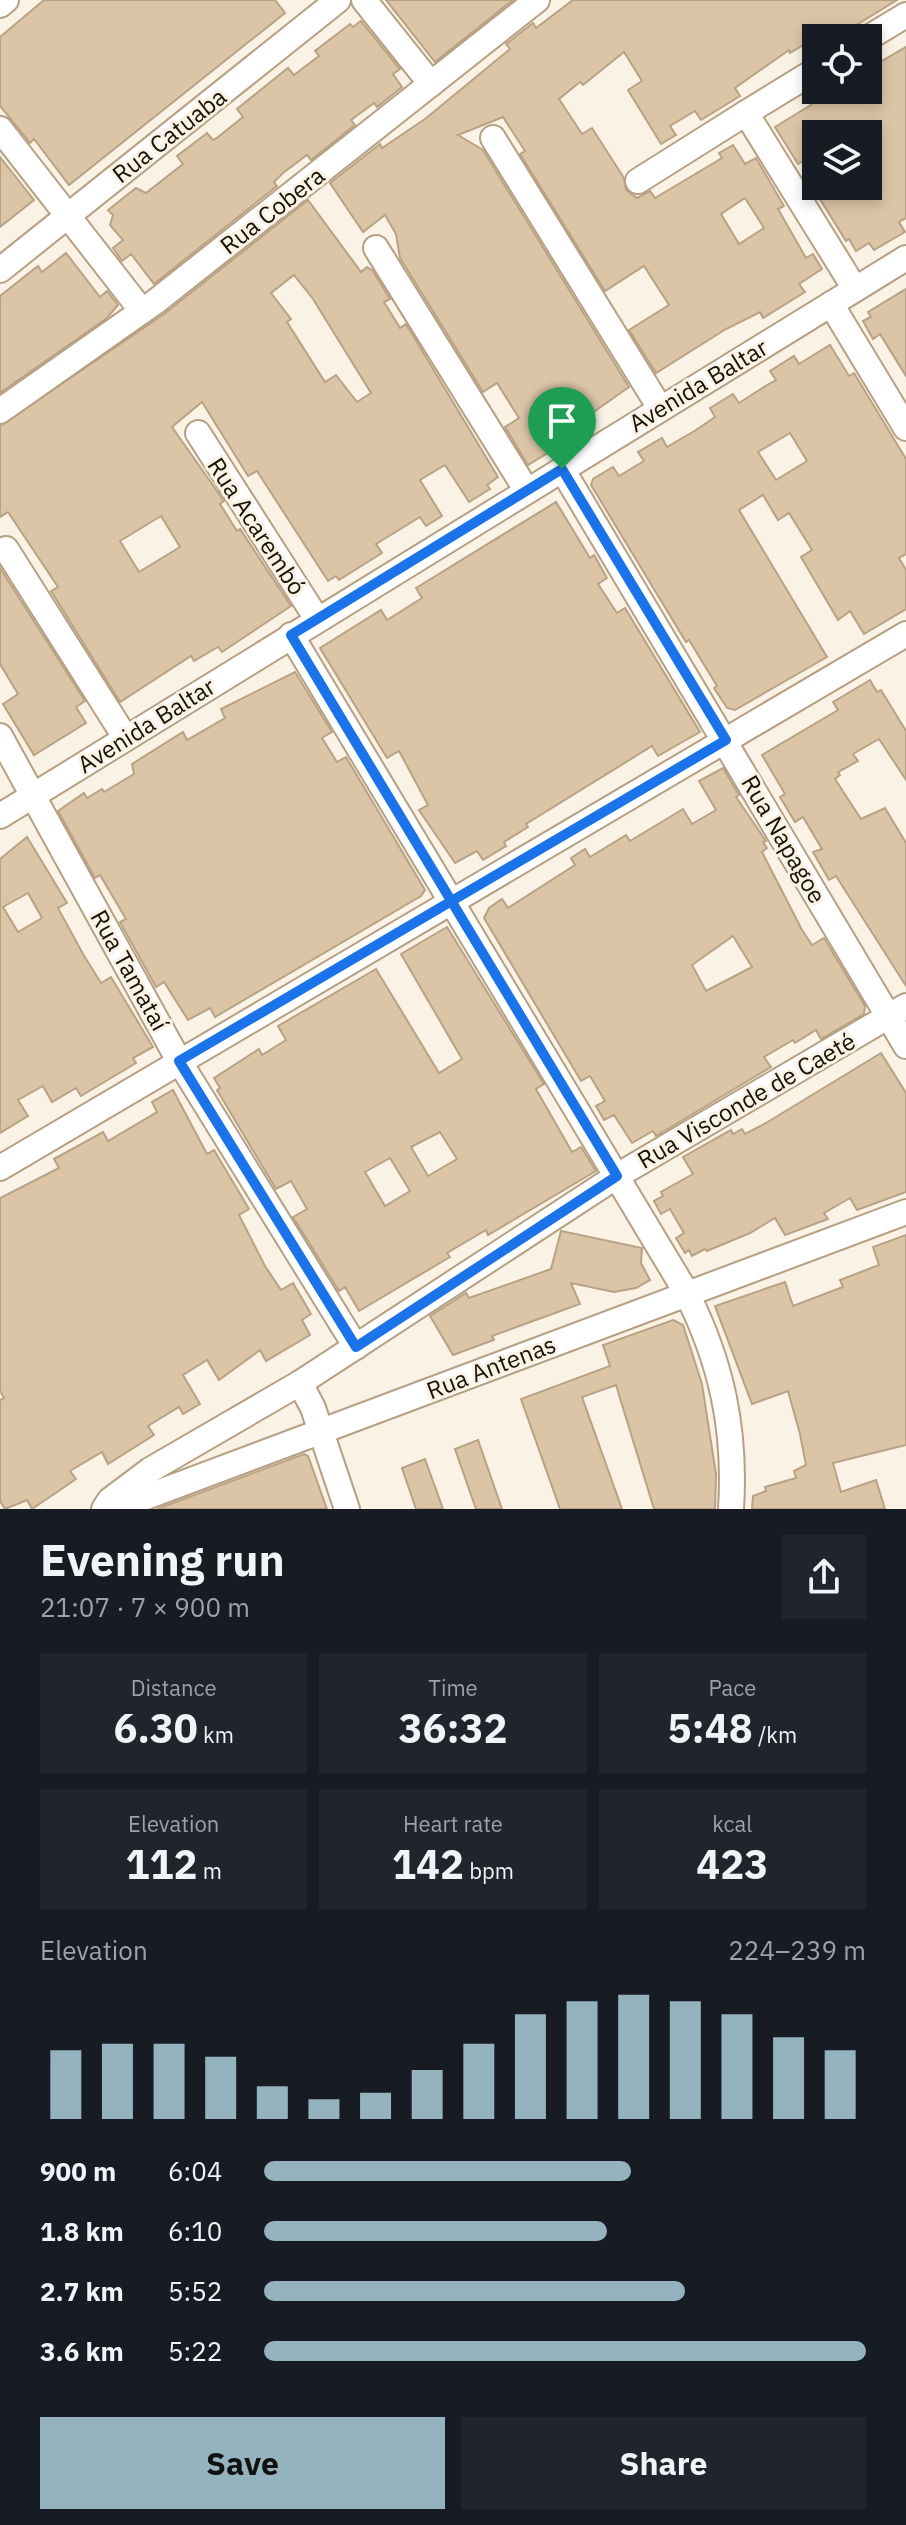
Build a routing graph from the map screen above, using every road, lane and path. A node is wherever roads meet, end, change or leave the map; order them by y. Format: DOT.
graph roads {
  1 [pos="6,0"];
  2 [pos="338,0"];
  3 [pos="364,0"];
  4 [pos="537,0"];
  5 [pos="0,5"];
  6 [pos="906,15"];
  7 [pos="882,30"];
  8 [pos="802,79"];
  9 [pos="431,84"];
  10 [pos="746,113"];
  11 [pos="0,129"];
  12 [pos="493,138"];
  13 [pos="638,181"];
  14 [pos="68,215"];
  15 [pos="376,248"];
  16 [pos="906,258"];
  17 [pos="0,270"];
  18 [pos="855,289"];
  19 [pos="831,304"];
  20 [pos="142,311"];
  21 [pos="660,408"];
  22 [pos="0,411"];
  23 [pos="906,428"];
  24 [pos="198,433"];
  25 [pos="562,469"];
  26 [pos="527,491"];
  27 [pos="6,549"];
  28 [pos="317,619"];
  29 [pos="906,634"];
  30 [pos="291,635"];
  31 [pos="0,736"];
  32 [pos="125,737"];
  33 [pos="726,740"];
  34 [pos="35,795"];
  35 [pos="0,816"];
  36 [pos="453,900"];
  37 [pos="897,1011"];
  38 [pos="906,1046"];
  39 [pos="179,1061"];
  40 [pos="0,1168"];
  41 [pos="617,1176"];
  42 [pos="906,1212"];
  43 [pos="906,1221"];
  44 [pos="869,1225"];
  45 [pos="686,1292"];
  46 [pos="356,1347"];
  47 [pos="300,1383"];
  48 [pos="322,1432"];
  49 [pos="127,1507"];
  50 [pos="104,1509"];
  51 [pos="347,1509"];
  52 [pos="731,1509"];
  1 -- 5 [label="street"];
  2 -- 14 [label="street, Rua Catuaba"];
  3 -- 9 [label="street"];
  4 -- 9 [label="street, Rua Cobera"];
  6 -- 7 [label="street"];
  8 -- 10 [label="street"];
  9 -- 20 [label="street, Rua Cobera"];
  10 -- 13 [label="street"];
  10 -- 18 [label="street"];
  11 -- 14 [label="street"];
  12 -- 21 [label="street"];
  14 -- 17 [label="street, Rua Catuaba"];
  14 -- 20 [label="street"];
  15 -- 26 [label="street"];
  16 -- 18 [label="street, Avenida Baltar"];
  18 -- 19 [label="street, Avenida Baltar"];
  19 -- 21 [label="street, Avenida Baltar"];
  19 -- 23 [label="street"];
  20 -- 22 [label="street, Rua Cobera"];
  21 -- 25 [label="street, Avenida Baltar"];
  24 -- 28 [label="street, Rua Acarembó"];
  25 -- 26 [label="street, Avenida Baltar"];
  25 -- 33 [label="street, Rua Napagoe"];
  26 -- 28 [label="street, Avenida Baltar"];
  27 -- 32 [label="street"];
  28 -- 30 [label="street, Avenida Baltar"];
  29 -- 33 [label="street"];
  30 -- 32 [label="street, Avenida Baltar"];
  30 -- 36 [label="street"];
  31 -- 34 [label="street, Rua Tamataí"];
  32 -- 34 [label="street, Avenida Baltar"];
  33 -- 36 [label="street"];
  33 -- 37 [label="street, Rua Napagoe"];
  34 -- 35 [label="street, Avenida Baltar"];
  34 -- 39 [label="street, Rua Tamataí"];
  36 -- 39 [label="street"];
  36 -- 41 [label="street"];
  37 -- 38 [label="street, Rua Napagoe"];
  37 -- 41 [label="street, Rua Visconde de Caeté"];
  39 -- 40 [label="street"];
  39 -- 46 [label="street, Rua Tamataí"];
  41 -- 45 [label="street"];
  41 -- 46 [label="street, Rua Visconde de Caeté"];
  42 -- 44 [label="street, Rua Antenas"];
  43 -- 44 [label="street, Rua Antenas"];
  44 -- 45 [label="street, Rua Antenas"];
  45 -- 48 [label="street, Rua Antenas"];
  45 -- 52 [label="street"];
  46 -- 47 [label="street, Rua Visconde de Caeté"];
  47 -- 48 [label="street"];
  47 -- 50 [label="street, Rua Visconde de Caeté"];
  48 -- 49 [label="street, Rua Antenas"];
  48 -- 51 [label="street"];
}
